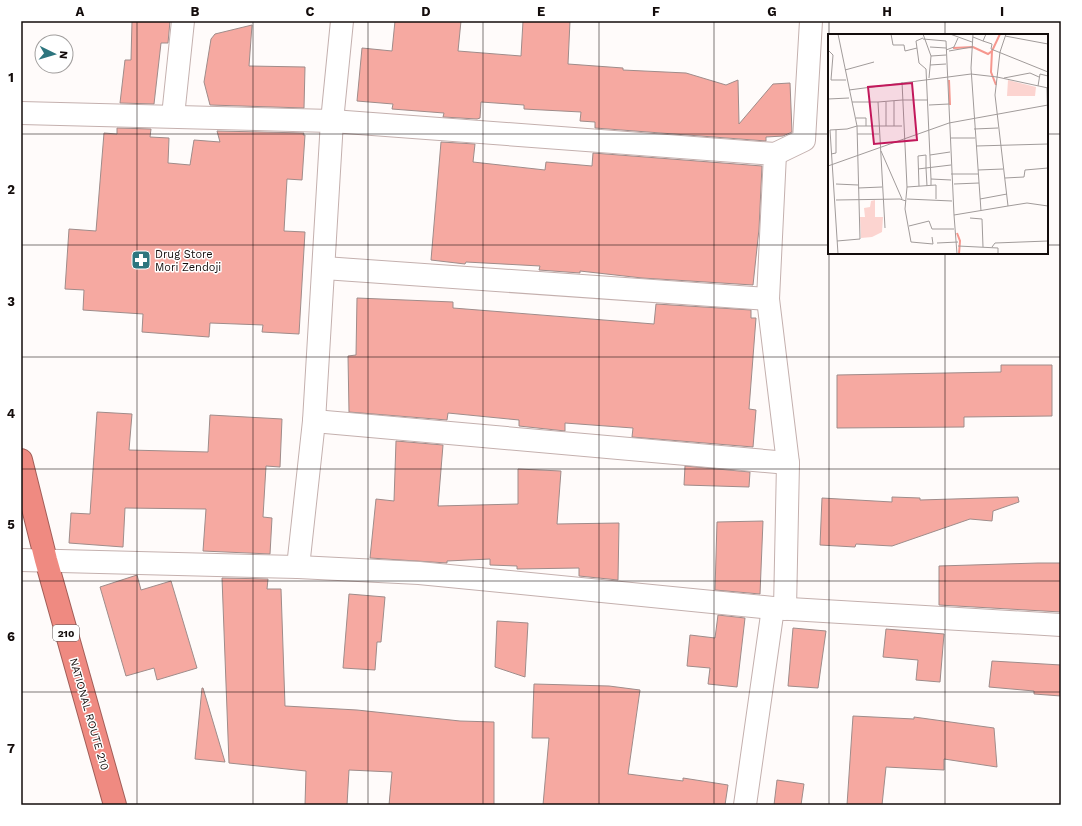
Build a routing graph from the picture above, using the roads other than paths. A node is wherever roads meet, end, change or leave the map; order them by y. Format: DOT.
graph roads {
  1 [pos="183,21"];
  2 [pos="342,21"];
  3 [pos="811,21"];
  4 [pos="21,113"];
  5 [pos="173,116"];
  6 [pos="332,121"];
  7 [pos="775,154"];
  8 [pos="324,268"];
  9 [pos="768,299"];
  10 [pos="314,421"];
  11 [pos="21,460"];
  12 [pos="788,464"];
  13 [pos="21,560"];
  14 [pos="46,560"];
  15 [pos="298,568"];
  16 [pos="779,608"];
  17 [pos="1061,625"];
  18 [pos="115,805"];
  19 [pos="745,805"];
  1 -- 5 [label="street"];
  2 -- 6 [label="street"];
  3 -- 7 [label="street"];
  4 -- 5 [label="street"];
  5 -- 6 [label="street"];
  6 -- 7 [label="street"];
  6 -- 8 [label="street"];
  7 -- 9 [label="street"];
  8 -- 9 [label="street"];
  8 -- 10 [label="street"];
  9 -- 12 [label="street"];
  10 -- 12 [label="street"];
  10 -- 15 [label="street"];
  11 -- 14 [label="highway, NATIONAL ROUTE 210 / 210"];
  12 -- 16 [label="street"];
  13 -- 14 [label="street"];
  14 -- 15 [label="street"];
  14 -- 18 [label="highway, NATIONAL ROUTE 210 / 210"];
  15 -- 16 [label="street"];
  16 -- 17 [label="street"];
  16 -- 19 [label="street"];
}
